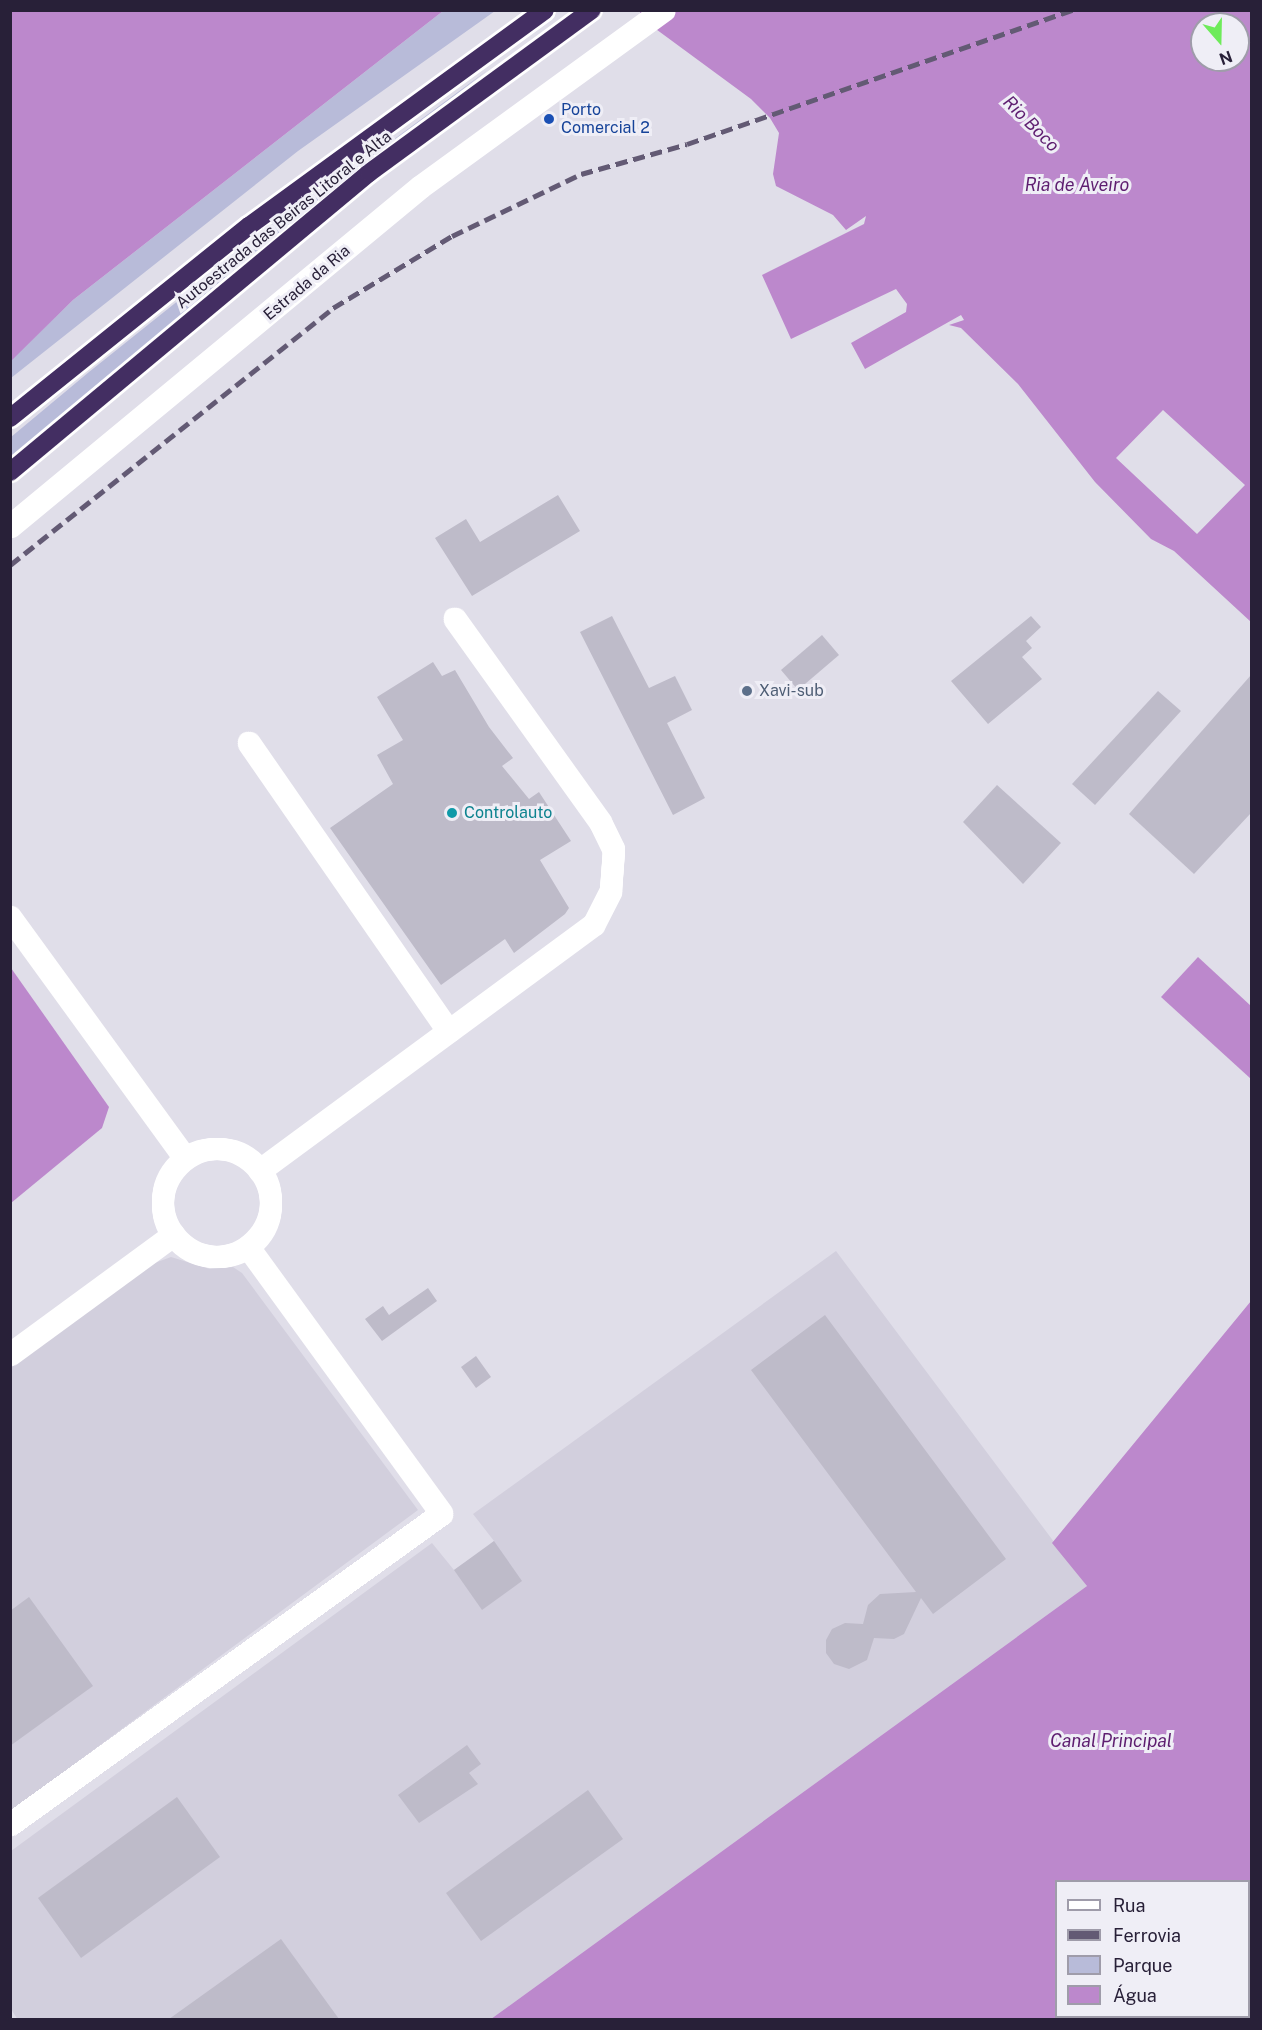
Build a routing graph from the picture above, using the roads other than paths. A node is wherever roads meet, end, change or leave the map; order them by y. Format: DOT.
graph roads {
  1 [pos="545,10"];
  2 [pos="665,10"];
  3 [pos="591,11"];
  4 [pos="10,418"];
  5 [pos="10,472"];
  6 [pos="10,527"];
  7 [pos="455,619"];
  8 [pos="249,743"];
  9 [pos="10,917"];
  10 [pos="449,1032"];
  11 [pos="185,1158"];
  12 [pos="260,1171"];
  13 [pos="174,1235"];
  14 [pos="249,1248"];
  15 [pos="10,1355"];
  16 [pos="10,1825"];
  1 -- 4 [label="highway, Autoestrada das Beiras Litoral e Alta"];
  2 -- 6 [label="street, Estrada da Ria"];
  3 -- 5 [label="highway, Autoestrada das Beiras Litoral e Alta"];
  7 -- 10 [label="street"];
  8 -- 10 [label="street"];
  9 -- 11 [label="street"];
  10 -- 12 [label="street"];
  11 -- 12 [label="street"];
  11 -- 13 [label="street"];
  12 -- 14 [label="street"];
  13 -- 14 [label="street"];
  13 -- 15 [label="street"];
  14 -- 16 [label="street"];
}
